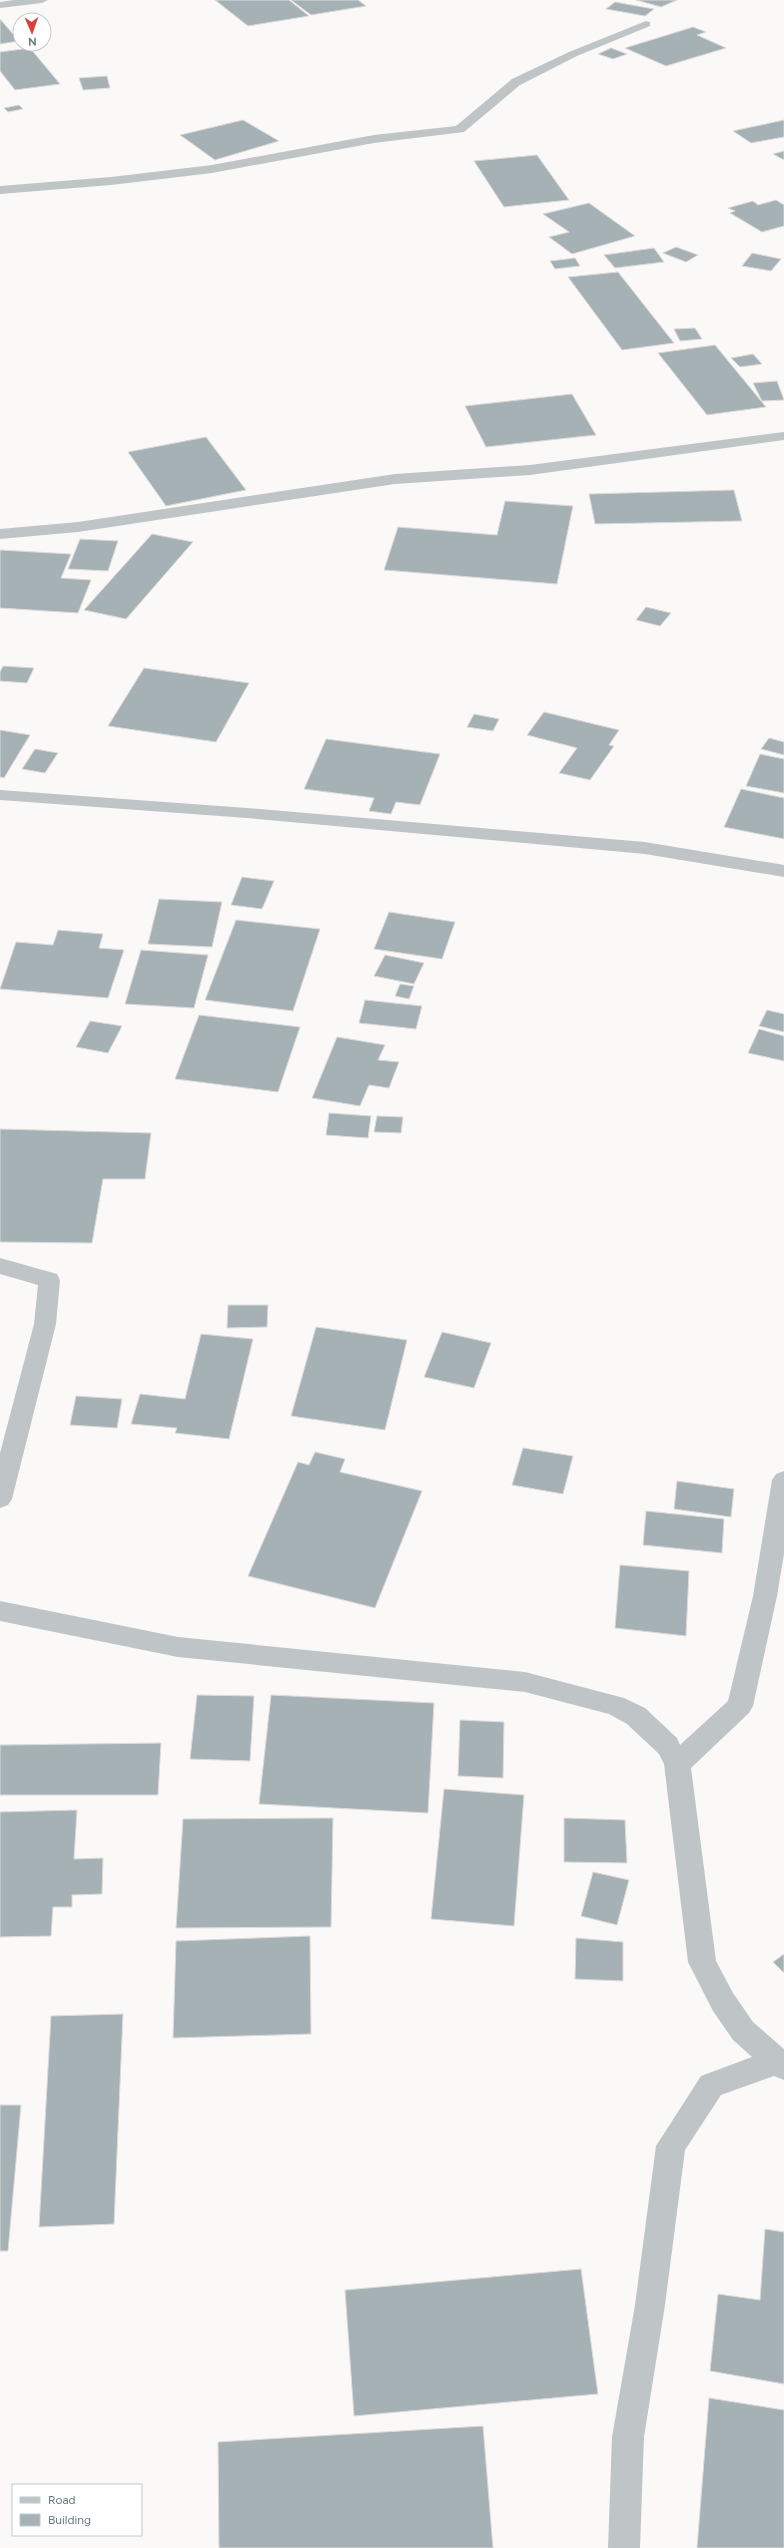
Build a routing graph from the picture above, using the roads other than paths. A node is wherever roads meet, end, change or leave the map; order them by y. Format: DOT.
graph roads {
  1 [pos="42,0"];
  2 [pos="0,5"];
  3 [pos="646,24"];
  4 [pos="0,190"];
  5 [pos="784,436"];
  6 [pos="0,534"];
  7 [pos="0,795"];
  8 [pos="784,870"];
  9 [pos="0,1266"];
  10 [pos="784,1480"];
  11 [pos="0,1498"];
  12 [pos="0,1611"];
  13 [pos="677,1764"];
  14 [pos="780,2064"];
  15 [pos="624,2548"];
  1 -- 2 [label="street"];
  3 -- 4 [label="street"];
  5 -- 6 [label="street"];
  7 -- 8 [label="street"];
  9 -- 11 [label="street"];
  10 -- 13 [label="street"];
  12 -- 13 [label="street"];
  13 -- 14 [label="street"];
  14 -- 15 [label="street"];
}
